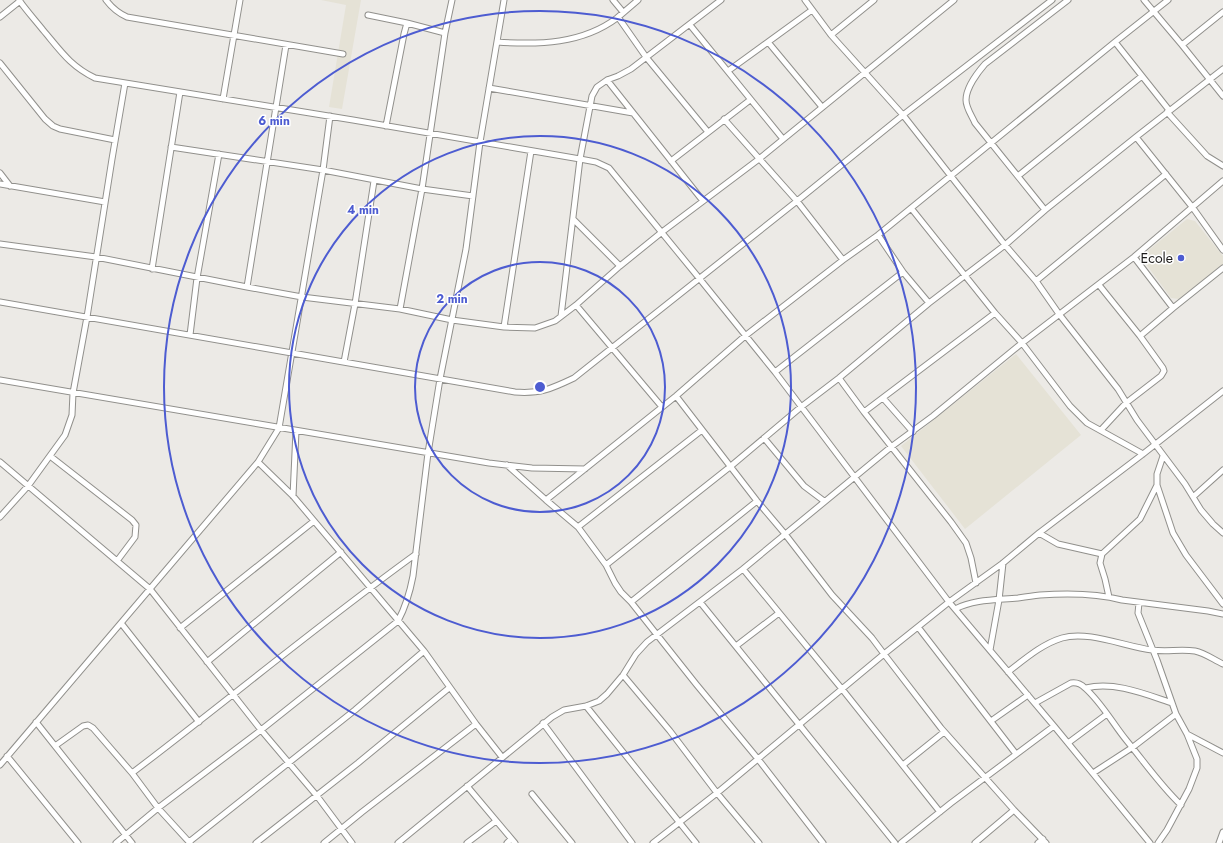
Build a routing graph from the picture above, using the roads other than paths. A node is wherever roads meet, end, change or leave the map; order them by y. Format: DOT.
graph roads {
  1 [pos="106,0"];
  2 [pos="240,0"];
  3 [pos="452,0"];
  4 [pos="504,0"];
  5 [pos="614,0"];
  6 [pos="638,0"];
  7 [pos="721,0"];
  8 [pos="805,0"];
  9 [pos="874,0"];
  10 [pos="954,0"];
  11 [pos="1052,0"];
  12 [pos="1068,0"];
  13 [pos="1144,0"];
  14 [pos="1168,0"];
  15 [pos="19,1"];
  16 [pos="812,10"];
  17 [pos="1154,11"];
  18 [pos="623,12"];
  19 [pos="1223,12"];
  20 [pos="368,15"];
  21 [pos="0,17"];
  22 [pos="618,17"];
  23 [pos="407,23"];
  24 [pos="690,25"];
  25 [pos="446,33"];
  26 [pos="831,34"];
  27 [pos="234,36"];
  28 [pos="497,42"];
  29 [pos="768,42"];
  30 [pos="1115,42"];
  31 [pos="286,44"];
  32 [pos="1182,44"];
  33 [pos="343,54"];
  34 [pos="646,57"];
  35 [pos="0,63"];
  36 [pos="1223,69"];
  37 [pos="728,71"];
  38 [pos="865,72"];
  39 [pos="1142,76"];
  40 [pos="607,80"];
  41 [pos="1209,80"];
  42 [pos="125,83"];
  43 [pos="489,88"];
  44 [pos="180,92"];
  45 [pos="1223,96"];
  46 [pos="222,99"];
  47 [pos="750,100"];
  48 [pos="589,106"];
  49 [pos="822,107"];
  50 [pos="276,108"];
  51 [pos="1168,111"];
  52 [pos="633,113"];
  53 [pos="903,115"];
  54 [pos="330,116"];
  55 [pos="724,119"];
  56 [pos="386,126"];
  57 [pos="708,132"];
  58 [pos="430,134"];
  59 [pos="1136,137"];
  60 [pos="783,139"];
  61 [pos="115,140"];
  62 [pos="480,142"];
  63 [pos="990,144"];
  64 [pos="171,147"];
  65 [pos="531,151"];
  66 [pos="219,154"];
  67 [pos="580,159"];
  68 [pos="759,159"];
  69 [pos="671,161"];
  70 [pos="267,162"];
  71 [pos="1223,166"];
  72 [pos="324,170"];
  73 [pos="0,173"];
  74 [pos="1166,174"];
  75 [pos="951,176"];
  76 [pos="1018,176"];
  77 [pos="374,180"];
  78 [pos="1223,181"];
  79 [pos="0,184"];
  80 [pos="10,186"];
  81 [pos="422,189"];
  82 [pos="473,196"];
  83 [pos="703,201"];
  84 [pos="797,201"];
  85 [pos="105,202"];
  86 [pos="911,208"];
  87 [pos="1193,208"];
  88 [pos="1045,210"];
  89 [pos="573,219"];
  90 [pos="662,232"];
  91 [pos="878,235"];
  92 [pos="0,244"];
  93 [pos="1005,245"];
  94 [pos="1223,250"];
  95 [pos="96,257"];
  96 [pos="1134,257"];
  97 [pos="843,260"];
  98 [pos="620,266"];
  99 [pos="1223,268"];
  100 [pos="152,269"];
  101 [pos="903,272"];
  102 [pos="964,276"];
  103 [pos="197,278"];
  104 [pos="699,278"];
  105 [pos="1036,281"];
  106 [pos="1099,284"];
  107 [pos="247,287"];
  108 [pos="302,297"];
  109 [pos="0,302"];
  110 [pos="929,303"];
  111 [pos="355,304"];
  112 [pos="576,305"];
  113 [pos="1173,308"];
  114 [pos="400,309"];
  115 [pos="995,313"];
  116 [pos="1059,314"];
  117 [pos="561,316"];
  118 [pos="87,317"];
  119 [pos="452,320"];
  120 [pos="504,327"];
  121 [pos="190,335"];
  122 [pos="746,336"];
  123 [pos="1140,336"];
  124 [pos="1022,343"];
  125 [pos="612,348"];
  126 [pos="292,353"];
  127 [pos="344,362"];
  128 [pos="775,372"];
  129 [pos="838,378"];
  130 [pos="440,379"];
  131 [pos="0,380"];
  132 [pos="1223,391"];
  133 [pos="73,393"];
  134 [pos="676,396"];
  135 [pos="883,398"];
  136 [pos="1126,403"];
  137 [pos="662,407"];
  138 [pos="801,407"];
  139 [pos="864,412"];
  140 [pos="279,428"];
  141 [pos="702,430"];
  142 [pos="1101,430"];
  143 [pos="296,431"];
  144 [pos="912,432"];
  145 [pos="764,438"];
  146 [pos="1155,445"];
  147 [pos="891,447"];
  148 [pos="428,453"];
  149 [pos="1143,454"];
  150 [pos="50,456"];
  151 [pos="1164,456"];
  152 [pos="0,462"];
  153 [pos="258,462"];
  154 [pos="507,465"];
  155 [pos="731,466"];
  156 [pos="584,469"];
  157 [pos="1223,470"];
  158 [pos="854,477"];
  159 [pos="28,486"];
  160 [pos="1157,486"];
  161 [pos="293,496"];
  162 [pos="1193,497"];
  163 [pos="546,500"];
  164 [pos="757,501"];
  165 [pos="824,501"];
  166 [pos="0,517"];
  167 [pos="314,521"];
  168 [pos="578,527"];
  169 [pos="1039,533"];
  170 [pos="1223,533"];
  171 [pos="785,534"];
  172 [pos="341,552"];
  173 [pos="416,554"];
  174 [pos="1102,554"];
  175 [pos="117,561"];
  176 [pos="1003,564"];
  177 [pos="606,565"];
  178 [pos="743,569"];
  179 [pos="976,583"];
  180 [pos="370,587"];
  181 [pos="150,589"];
  182 [pos="1109,597"];
  183 [pos="999,600"];
  184 [pos="631,602"];
  185 [pos="700,602"];
  186 [pos="949,602"];
  187 [pos="1139,603"];
  188 [pos="1223,604"];
  189 [pos="955,609"];
  190 [pos="779,613"];
  191 [pos="1223,614"];
  192 [pos="398,621"];
  193 [pos="121,623"];
  194 [pos="918,627"];
  195 [pos="180,628"];
  196 [pos="657,634"];
  197 [pos="736,646"];
  198 [pos="990,650"];
  199 [pos="1154,651"];
  200 [pos="424,652"];
  201 [pos="884,654"];
  202 [pos="207,662"];
  203 [pos="1223,664"];
  204 [pos="1008,672"];
  205 [pos="622,675"];
  206 [pos="449,688"];
  207 [pos="1086,688"];
  208 [pos="842,689"];
  209 [pos="233,695"];
  210 [pos="1028,695"];
  211 [pos="1035,703"];
  212 [pos="1172,703"];
  213 [pos="586,706"];
  214 [pos="1107,714"];
  215 [pos="1176,714"];
  216 [pos="991,721"];
  217 [pos="36,722"];
  218 [pos="199,722"];
  219 [pos="476,724"];
  220 [pos="543,724"];
  221 [pos="799,725"];
  222 [pos="1054,726"];
  223 [pos="261,730"];
  224 [pos="944,732"];
  225 [pos="1187,734"];
  226 [pos="1068,743"];
  227 [pos="55,746"];
  228 [pos="1133,747"];
  229 [pos="1223,753"];
  230 [pos="1016,754"];
  231 [pos="8,756"];
  232 [pos="502,757"];
  233 [pos="758,759"];
  234 [pos="288,763"];
  235 [pos="0,765"];
  236 [pos="903,765"];
  237 [pos="132,773"];
  238 [pos="1093,773"];
  239 [pos="985,778"];
  240 [pos="467,786"];
  241 [pos="717,793"];
  242 [pos="532,794"];
  243 [pos="317,796"];
  244 [pos="1181,805"];
  245 [pos="158,808"];
  246 [pos="1014,810"];
  247 [pos="940,812"];
  248 [pos="496,821"];
  249 [pos="680,823"];
  250 [pos="341,830"];
  251 [pos="1223,832"];
  252 [pos="126,835"];
  253 [pos="513,841"];
  254 [pos="1045,841"];
  255 [pos="189,842"];
  256 [pos="402,842"];
  257 [pos="78,843"];
  258 [pos="116,843"];
  259 [pos="132,843"];
  260 [pos="256,843"];
  261 [pos="324,843"];
  262 [pos="352,843"];
  263 [pos="467,843"];
  264 [pos="507,843"];
  265 [pos="572,843"];
  266 [pos="632,843"];
  267 [pos="654,843"];
  268 [pos="696,843"];
  269 [pos="759,843"];
  270 [pos="823,843"];
  271 [pos="895,843"];
  272 [pos="901,843"];
  273 [pos="975,843"];
  274 [pos="1038,843"];
  275 [pos="1150,843"];
  276 [pos="1158,843"];
  277 [pos="1219,843"];
  1 -- 27 [label="street"];
  2 -- 27 [label="street"];
  3 -- 25 [label="street"];
  4 -- 28 [label="street"];
  5 -- 18 [label="street"];
  6 -- 18 [label="street"];
  7 -- 24 [label="street"];
  8 -- 16 [label="street"];
  9 -- 26 [label="street"];
  10 -- 38 [label="street"];
  11 -- 53 [label="street"];
  12 -- 63 [label="street"];
  13 -- 17 [label="street"];
  14 -- 17 [label="street"];
  15 -- 21 [label="street"];
  15 -- 42 [label="street"];
  16 -- 26 [label="street"];
  16 -- 29 [label="street"];
  17 -- 30 [label="street"];
  17 -- 32 [label="street"];
  18 -- 22 [label="street"];
  19 -- 32 [label="street"];
  20 -- 23 [label="street"];
  22 -- 28 [label="street"];
  22 -- 34 [label="street"];
  23 -- 25 [label="street"];
  23 -- 56 [label="street"];
  24 -- 34 [label="street"];
  24 -- 37 [label="street"];
  25 -- 58 [label="street"];
  26 -- 38 [label="street"];
  27 -- 31 [label="street"];
  27 -- 46 [label="street"];
  28 -- 43 [label="street"];
  29 -- 37 [label="street"];
  29 -- 49 [label="street"];
  30 -- 39 [label="street"];
  30 -- 63 [label="street"];
  31 -- 33 [label="street"];
  31 -- 50 [label="street"];
  32 -- 41 [label="street"];
  34 -- 40 [label="street"];
  34 -- 57 [label="street"];
  35 -- 61 [label="street"];
  36 -- 41 [label="street"];
  37 -- 47 [label="street"];
  38 -- 49 [label="street"];
  38 -- 53 [label="street"];
  39 -- 51 [label="street"];
  39 -- 76 [label="street"];
  40 -- 48 [label="street"];
  40 -- 52 [label="street"];
  41 -- 45 [label="street"];
  41 -- 51 [label="street"];
  42 -- 44 [label="street"];
  42 -- 61 [label="street"];
  43 -- 48 [label="street"];
  43 -- 62 [label="street"];
  44 -- 46 [label="street"];
  44 -- 64 [label="street"];
  46 -- 50 [label="street"];
  47 -- 55 [label="street"];
  47 -- 60 [label="street"];
  48 -- 52 [label="street"];
  48 -- 67 [label="street"];
  49 -- 60 [label="street"];
  50 -- 54 [label="street"];
  50 -- 70 [label="street"];
  51 -- 59 [label="street"];
  51 -- 71 [label="street"];
  52 -- 69 [label="street"];
  53 -- 75 [label="street"];
  53 -- 84 [label="street"];
  54 -- 56 [label="street"];
  54 -- 72 [label="street"];
  55 -- 57 [label="street"];
  55 -- 68 [label="street"];
  56 -- 58 [label="street"];
  57 -- 69 [label="street"];
  58 -- 62 [label="street"];
  58 -- 81 [label="street"];
  59 -- 74 [label="street"];
  59 -- 88 [label="street"];
  60 -- 68 [label="street"];
  61 -- 85 [label="street"];
  62 -- 65 [label="street"];
  62 -- 82 [label="street"];
  63 -- 75 [label="street"];
  63 -- 76 [label="street"];
  64 -- 66 [label="street"];
  64 -- 100 [label="street"];
  65 -- 67 [label="street"];
  65 -- 120 [label="street"];
  66 -- 70 [label="street"];
  66 -- 103 [label="street"];
  67 -- 89 [label="street"];
  67 -- 90 [label="street"];
  68 -- 83 [label="street"];
  68 -- 84 [label="street"];
  69 -- 83 [label="street"];
  70 -- 72 [label="street"];
  70 -- 107 [label="street"];
  72 -- 77 [label="street"];
  72 -- 108 [label="street"];
  73 -- 80 [label="street"];
  74 -- 87 [label="street"];
  74 -- 105 [label="street"];
  75 -- 86 [label="street"];
  75 -- 93 [label="street"];
  76 -- 88 [label="street"];
  77 -- 81 [label="street"];
  77 -- 111 [label="street"];
  78 -- 87 [label="street"];
  79 -- 80 [label="street"];
  80 -- 85 [label="street"];
  81 -- 82 [label="street"];
  81 -- 114 [label="street"];
  82 -- 119 [label="street"];
  83 -- 90 [label="street"];
  84 -- 97 [label="street"];
  84 -- 104 [label="street"];
  85 -- 95 [label="street"];
  86 -- 91 [label="street"];
  86 -- 102 [label="street"];
  87 -- 94 [label="street"];
  87 -- 96 [label="street"];
  88 -- 93 [label="street"];
  89 -- 98 [label="street"];
  89 -- 117 [label="street"];
  90 -- 98 [label="street"];
  90 -- 104 [label="street"];
  91 -- 97 [label="street"];
  91 -- 101 [label="street"];
  92 -- 95 [label="street"];
  93 -- 102 [label="street"];
  93 -- 105 [label="street"];
  95 -- 100 [label="street"];
  95 -- 118 [label="street"];
  96 -- 106 [label="street"];
  96 -- 113 [label="street"];
  97 -- 122 [label="street"];
  98 -- 112 [label="street"];
  99 -- 113 [label="street"];
  100 -- 103 [label="street"];
  101 -- 110 [label="street"];
  101 -- 128 [label="street"];
  102 -- 110 [label="street"];
  102 -- 115 [label="street"];
  103 -- 107 [label="street"];
  103 -- 121 [label="street"];
  104 -- 122 [label="street"];
  104 -- 125 [label="street"];
  105 -- 116 [label="street"];
  106 -- 116 [label="street"];
  106 -- 123 [label="street"];
  107 -- 108 [label="street"];
  108 -- 111 [label="street"];
  108 -- 126 [label="street"];
  109 -- 118 [label="street"];
  110 -- 129 [label="street"];
  111 -- 114 [label="street"];
  111 -- 127 [label="street"];
  112 -- 117 [label="street"];
  112 -- 125 [label="street"];
  113 -- 123 [label="street"];
  114 -- 119 [label="street"];
  115 -- 124 [label="street"];
  115 -- 135 [label="street"];
  116 -- 124 [label="street"];
  116 -- 136 [label="street"];
  117 -- 120 [label="street"];
  118 -- 121 [label="street"];
  118 -- 133 [label="street"];
  119 -- 120 [label="street"];
  119 -- 130 [label="street"];
  121 -- 126 [label="street"];
  122 -- 128 [label="street"];
  122 -- 134 [label="street"];
  123 -- 136 [label="street"];
  124 -- 142 [label="street"];
  124 -- 144 [label="street"];
  125 -- 130 [label="street"];
  125 -- 137 [label="street"];
  126 -- 127 [label="street"];
  126 -- 140 [label="street"];
  127 -- 130 [label="street"];
  128 -- 138 [label="street"];
  129 -- 138 [label="street"];
  129 -- 139 [label="street"];
  130 -- 148 [label="street"];
  131 -- 133 [label="street"];
  132 -- 146 [label="street"];
  133 -- 140 [label="street"];
  133 -- 150 [label="street"];
  134 -- 137 [label="street"];
  134 -- 141 [label="street"];
  135 -- 139 [label="street"];
  135 -- 144 [label="street"];
  136 -- 142 [label="street"];
  136 -- 146 [label="street"];
  137 -- 156 [label="street"];
  138 -- 145 [label="street"];
  138 -- 158 [label="street"];
  139 -- 147 [label="street"];
  140 -- 143 [label="street"];
  140 -- 153 [label="street"];
  141 -- 155 [label="street"];
  141 -- 168 [label="street"];
  142 -- 149 [label="street"];
  143 -- 148 [label="street"];
  143 -- 161 [label="street"];
  144 -- 147 [label="street"];
  145 -- 155 [label="street"];
  145 -- 165 [label="street"];
  146 -- 149 [label="street"];
  146 -- 151 [label="street"];
  147 -- 158 [label="street"];
  147 -- 179 [label="street"];
  148 -- 154 [label="street"];
  148 -- 173 [label="street"];
  149 -- 169 [label="street"];
  150 -- 159 [label="street"];
  150 -- 175 [label="street"];
  151 -- 160 [label="street"];
  151 -- 162 [label="street"];
  152 -- 159 [label="street"];
  153 -- 161 [label="street"];
  153 -- 181 [label="street"];
  154 -- 156 [label="street"];
  154 -- 163 [label="street"];
  155 -- 164 [label="street"];
  155 -- 177 [label="street"];
  156 -- 163 [label="street"];
  157 -- 162 [label="street"];
  158 -- 165 [label="street"];
  158 -- 186 [label="street"];
  159 -- 166 [label="street"];
  159 -- 175 [label="street"];
  160 -- 174 [label="street"];
  160 -- 188 [label="street"];
  161 -- 167 [label="street"];
  162 -- 170 [label="street"];
  163 -- 168 [label="street"];
  164 -- 171 [label="street"];
  164 -- 184 [label="street"];
  165 -- 171 [label="street"];
  167 -- 172 [label="street"];
  167 -- 195 [label="street"];
  168 -- 177 [label="street"];
  169 -- 174 [label="street"];
  169 -- 176 [label="street"];
  171 -- 178 [label="street"];
  171 -- 201 [label="street"];
  172 -- 180 [label="street"];
  172 -- 202 [label="street"];
  173 -- 180 [label="street"];
  173 -- 192 [label="street"];
  174 -- 182 [label="street"];
  175 -- 181 [label="street"];
  176 -- 179 [label="street"];
  176 -- 183 [label="street"];
  177 -- 184 [label="street"];
  178 -- 185 [label="street"];
  178 -- 190 [label="street"];
  179 -- 186 [label="street"];
  180 -- 192 [label="street"];
  180 -- 209 [label="street"];
  181 -- 193 [label="street"];
  181 -- 195 [label="street"];
  182 -- 183 [label="street"];
  182 -- 187 [label="street"];
  183 -- 189 [label="street"];
  183 -- 198 [label="street"];
  184 -- 196 [label="street"];
  185 -- 196 [label="street"];
  185 -- 197 [label="street"];
  186 -- 189 [label="street"];
  186 -- 194 [label="street"];
  187 -- 191 [label="street"];
  187 -- 199 [label="street"];
  189 -- 198 [label="street"];
  190 -- 197 [label="street"];
  190 -- 208 [label="street"];
  192 -- 200 [label="street"];
  192 -- 223 [label="street"];
  193 -- 217 [label="street"];
  193 -- 218 [label="street"];
  194 -- 201 [label="street"];
  194 -- 216 [label="street"];
  195 -- 202 [label="street"];
  196 -- 205 [label="street"];
  196 -- 233 [label="street"];
  197 -- 221 [label="street"];
  198 -- 204 [label="street"];
  199 -- 203 [label="street"];
  199 -- 204 [label="street"];
  199 -- 212 [label="street"];
  200 -- 206 [label="street"];
  200 -- 234 [label="street"];
  201 -- 208 [label="street"];
  201 -- 224 [label="street"];
  202 -- 209 [label="street"];
  204 -- 210 [label="street"];
  205 -- 213 [label="street"];
  205 -- 241 [label="street"];
  206 -- 219 [label="street"];
  206 -- 243 [label="street"];
  207 -- 211 [label="street"];
  207 -- 212 [label="street"];
  207 -- 214 [label="street"];
  208 -- 221 [label="street"];
  208 -- 236 [label="street"];
  209 -- 218 [label="street"];
  209 -- 223 [label="street"];
  210 -- 211 [label="street"];
  210 -- 216 [label="street"];
  211 -- 222 [label="street"];
  212 -- 215 [label="street"];
  213 -- 220 [label="street"];
  213 -- 249 [label="street"];
  214 -- 226 [label="street"];
  214 -- 228 [label="street"];
  215 -- 225 [label="street"];
  215 -- 228 [label="street"];
  216 -- 230 [label="street"];
  217 -- 227 [label="street"];
  217 -- 231 [label="street"];
  218 -- 237 [label="street"];
  219 -- 232 [label="street"];
  219 -- 250 [label="street"];
  220 -- 232 [label="street"];
  220 -- 266 [label="street"];
  221 -- 233 [label="street"];
  221 -- 271 [label="street"];
  222 -- 226 [label="street"];
  222 -- 230 [label="street"];
  223 -- 234 [label="street"];
  223 -- 245 [label="street"];
  224 -- 236 [label="street"];
  224 -- 239 [label="street"];
  225 -- 229 [label="street"];
  225 -- 244 [label="street"];
  226 -- 238 [label="street"];
  227 -- 237 [label="street"];
  227 -- 252 [label="street"];
  228 -- 238 [label="street"];
  228 -- 244 [label="street"];
  230 -- 239 [label="street"];
  231 -- 235 [label="street"];
  231 -- 257 [label="street"];
  232 -- 240 [label="street"];
  233 -- 241 [label="street"];
  233 -- 270 [label="street"];
  234 -- 243 [label="street"];
  234 -- 255 [label="street"];
  236 -- 247 [label="street"];
  237 -- 245 [label="street"];
  238 -- 275 [label="street"];
  239 -- 246 [label="street"];
  239 -- 247 [label="street"];
  240 -- 248 [label="street"];
  240 -- 256 [label="street"];
  241 -- 249 [label="street"];
  241 -- 269 [label="street"];
  242 -- 265 [label="street"];
  243 -- 250 [label="street"];
  243 -- 260 [label="street"];
  244 -- 276 [label="street"];
  245 -- 252 [label="street"];
  245 -- 255 [label="street"];
  246 -- 254 [label="street"];
  246 -- 273 [label="street"];
  247 -- 272 [label="street"];
  248 -- 253 [label="street"];
  248 -- 263 [label="street"];
  249 -- 267 [label="street"];
  249 -- 268 [label="street"];
  250 -- 261 [label="street"];
  250 -- 262 [label="street"];
  251 -- 277 [label="street"];
  252 -- 258 [label="street"];
  252 -- 259 [label="street"];
  253 -- 264 [label="street"];
  254 -- 274 [label="street"];
}
